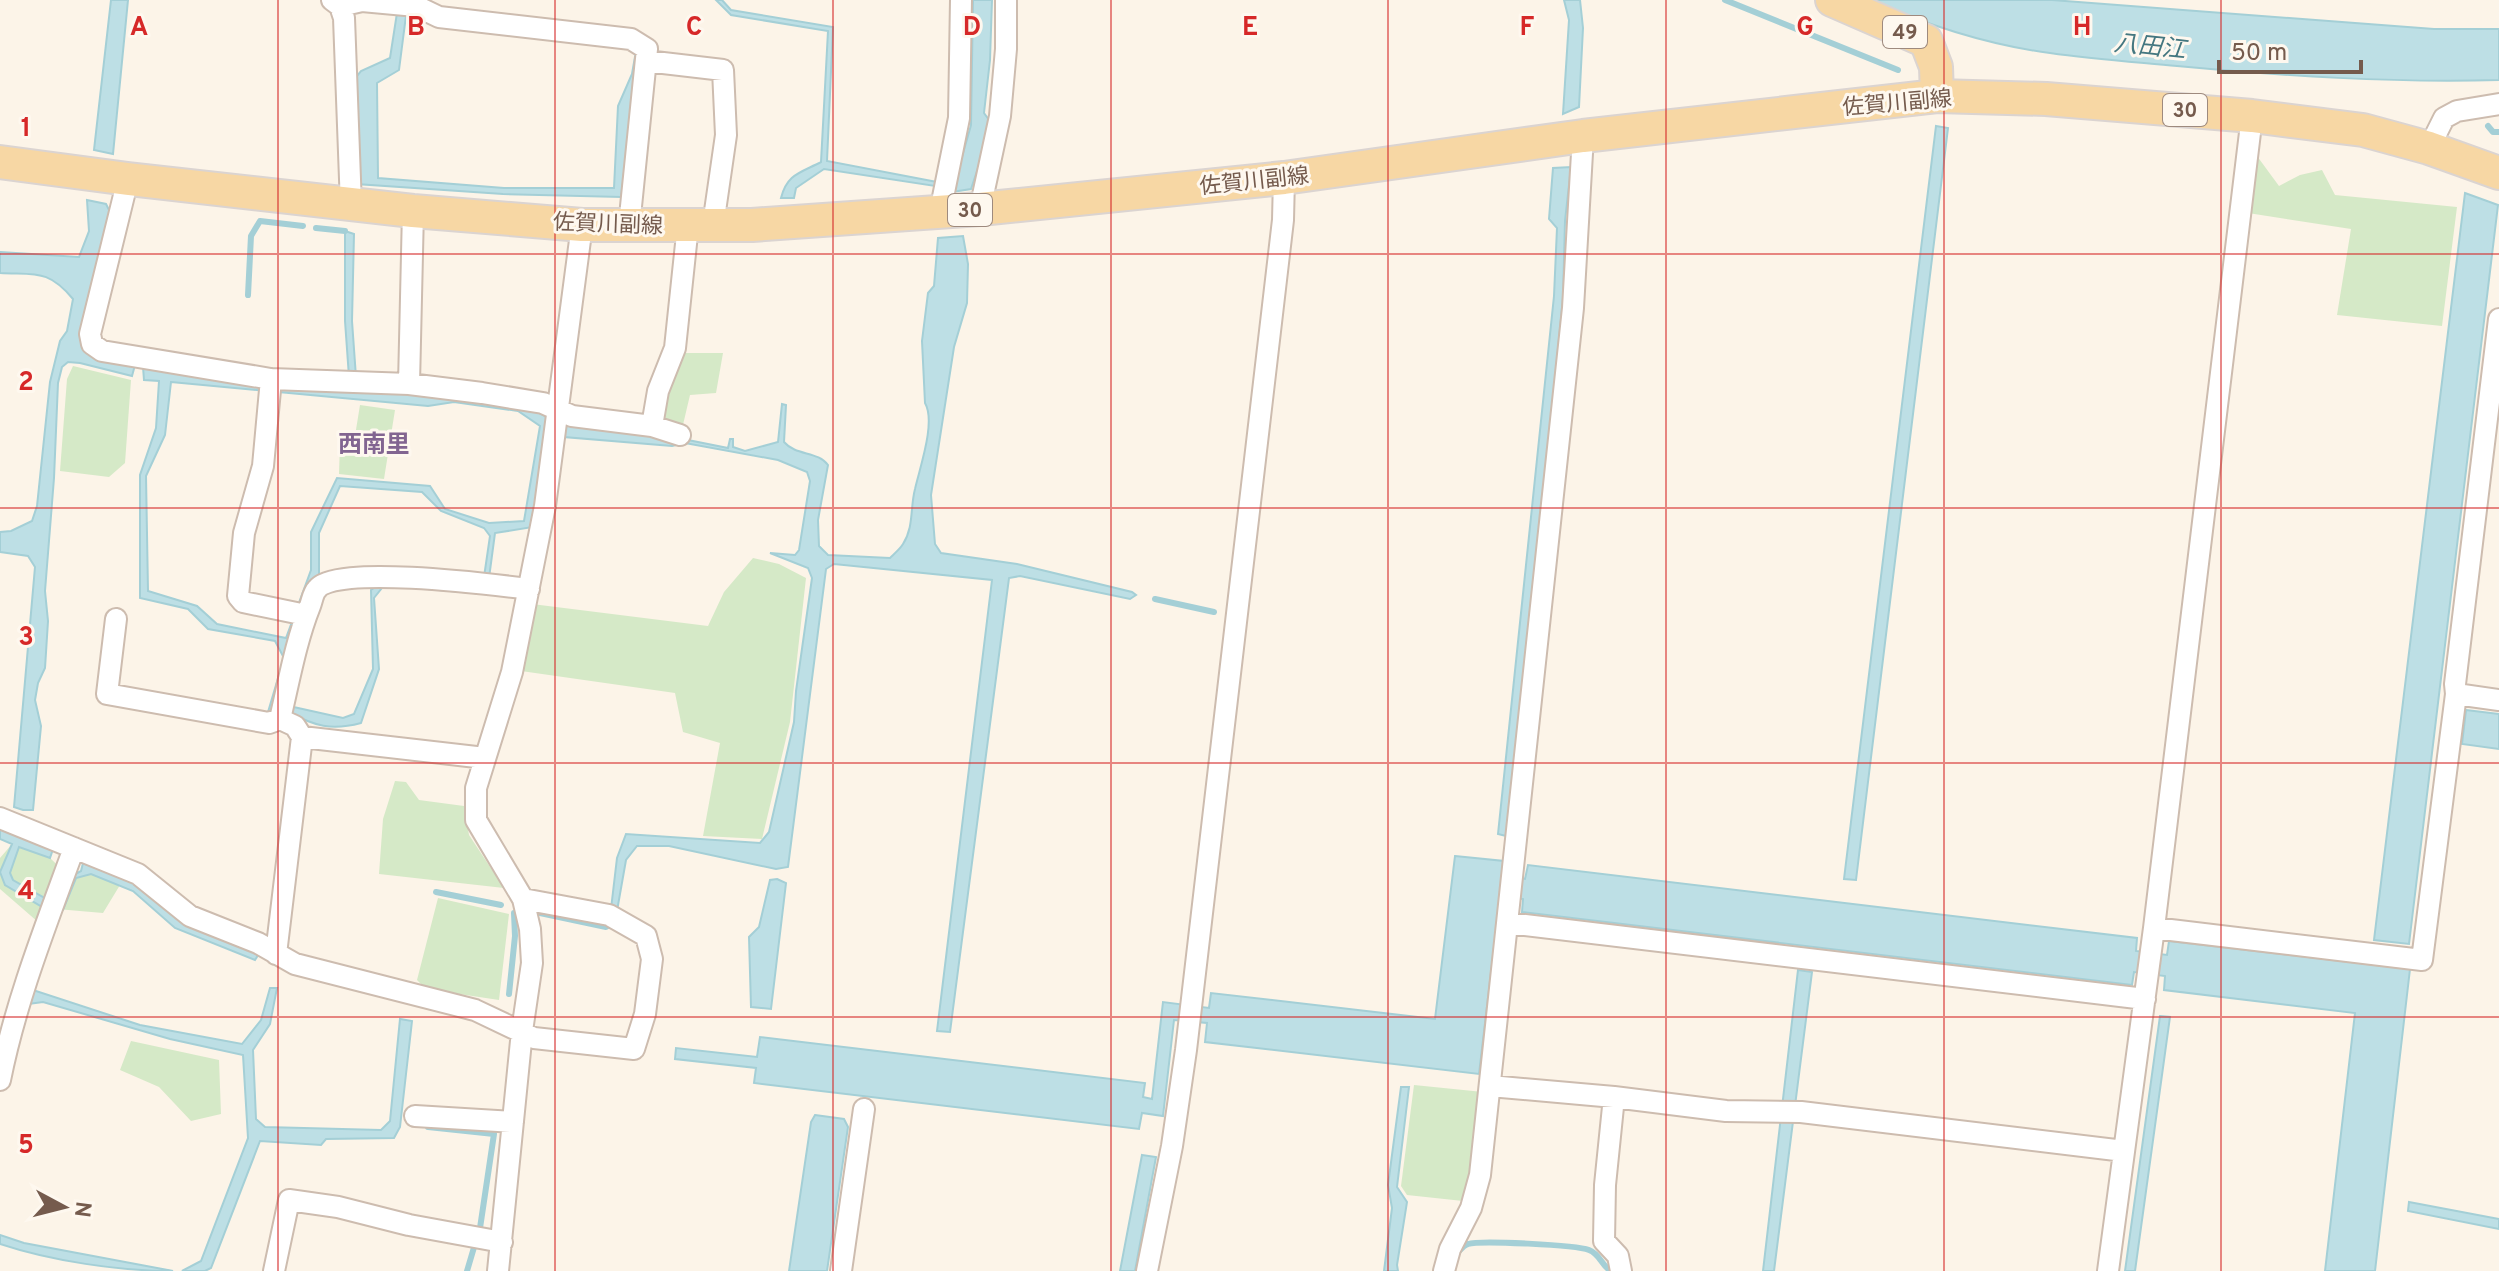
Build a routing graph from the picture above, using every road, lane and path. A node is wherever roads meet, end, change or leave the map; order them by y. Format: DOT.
graph roads {
  1 [pos="961,0"];
  2 [pos="1006,0"];
  3 [pos="1832,0"];
  4 [pos="336,3"];
  5 [pos="416,3"];
  6 [pos="646,61"];
  7 [pos="1937,96"];
  8 [pos="2499,104"];
  9 [pos="2252,116"];
  10 [pos="1583,136"];
  11 [pos="2429,148"];
  12 [pos="0,162"];
  13 [pos="2499,173"];
  14 [pos="1284,178"];
  15 [pos="128,179"];
  16 [pos="351,206"];
  17 [pos="980,209"];
  18 [pos="413,211"];
  19 [pos="940,212"];
  20 [pos="582,225"];
  21 [pos="701,225"];
  22 [pos="629,226"];
  23 [pos="2499,322"];
  24 [pos="409,384"];
  25 [pos="270,387"];
  26 [pos="558,409"];
  27 [pos="652,426"];
  28 [pos="680,435"];
  29 [pos="529,589"];
  30 [pos="300,614"];
  31 [pos="116,619"];
  32 [pos="2456,694"];
  33 [pos="2499,700"];
  34 [pos="280,719"];
  35 [pos="302,737"];
  36 [pos="485,758"];
  37 [pos="0,818"];
  38 [pos="74,848"];
  39 [pos="523,899"];
  40 [pos="1510,913"];
  41 [pos="2154,928"];
  42 [pos="276,954"];
  43 [pos="2147,989"];
  44 [pos="522,1031"];
  45 [pos="0,1080"];
  46 [pos="1490,1086"];
  47 [pos="1614,1097"];
  48 [pos="864,1109"];
  49 [pos="415,1116"];
  50 [pos="513,1122"];
  51 [pos="2124,1151"];
  52 [pos="502,1242"];
  53 [pos="274,1271"];
  54 [pos="498,1271"];
  55 [pos="841,1271"];
  56 [pos="1147,1271"];
  57 [pos="1444,1271"];
  58 [pos="1621,1271"];
  59 [pos="2108,1271"];
  1 -- 19 [label="street"];
  2 -- 17 [label="street"];
  3 -- 7 [label="main road, 49"];
  4 -- 5 [label="street"];
  4 -- 16 [label="street"];
  5 -- 6 [label="street"];
  6 -- 21 [label="street"];
  6 -- 22 [label="street"];
  7 -- 9 [label="main road, 佐賀川副線 / 30"];
  7 -- 10 [label="main road, 佐賀川副線 / 30"];
  8 -- 11 [label="street"];
  9 -- 11 [label="main road, 佐賀川副線 / 30"];
  9 -- 41 [label="street"];
  10 -- 14 [label="main road, 佐賀川副線 / 30"];
  10 -- 40 [label="street"];
  11 -- 13 [label="main road, 佐賀川副線 / 30"];
  12 -- 15 [label="main road, 佐賀川副線 / 30"];
  14 -- 17 [label="main road, 佐賀川副線 / 30"];
  14 -- 56 [label="street"];
  15 -- 16 [label="main road, 佐賀川副線 / 30"];
  15 -- 25 [label="street"];
  16 -- 18 [label="main road, 佐賀川副線 / 30"];
  17 -- 19 [label="main road, 佐賀川副線 / 30"];
  18 -- 20 [label="main road, 佐賀川副線 / 30"];
  18 -- 24 [label="street"];
  19 -- 21 [label="main road, 佐賀川副線 / 30"];
  20 -- 22 [label="main road, 佐賀川副線 / 30"];
  20 -- 26 [label="street"];
  21 -- 22 [label="main road, 佐賀川副線 / 30"];
  21 -- 27 [label="street"];
  23 -- 32 [label="street"];
  24 -- 25 [label="street"];
  24 -- 26 [label="street"];
  25 -- 30 [label="street"];
  26 -- 27 [label="street"];
  26 -- 29 [label="street"];
  27 -- 28 [label="street"];
  29 -- 30 [label="street"];
  29 -- 36 [label="street"];
  30 -- 34 [label="street"];
  31 -- 34 [label="street"];
  32 -- 33 [label="street"];
  32 -- 41 [label="street"];
  34 -- 35 [label="street"];
  35 -- 36 [label="street"];
  35 -- 42 [label="street"];
  36 -- 39 [label="street"];
  37 -- 38 [label="street"];
  38 -- 42 [label="street"];
  38 -- 45 [label="street"];
  39 -- 44 [label="street"];
  39 -- 44 [label="street"];
  40 -- 43 [label="street"];
  40 -- 46 [label="street"];
  41 -- 43 [label="street"];
  42 -- 44 [label="street"];
  43 -- 51 [label="street"];
  44 -- 50 [label="street"];
  46 -- 47 [label="street"];
  46 -- 57 [label="street"];
  47 -- 51 [label="street"];
  47 -- 58 [label="street"];
  48 -- 55 [label="street"];
  49 -- 50 [label="street"];
  50 -- 52 [label="street"];
  51 -- 59 [label="street"];
  52 -- 53 [label="street"];
  52 -- 54 [label="street"];
}
